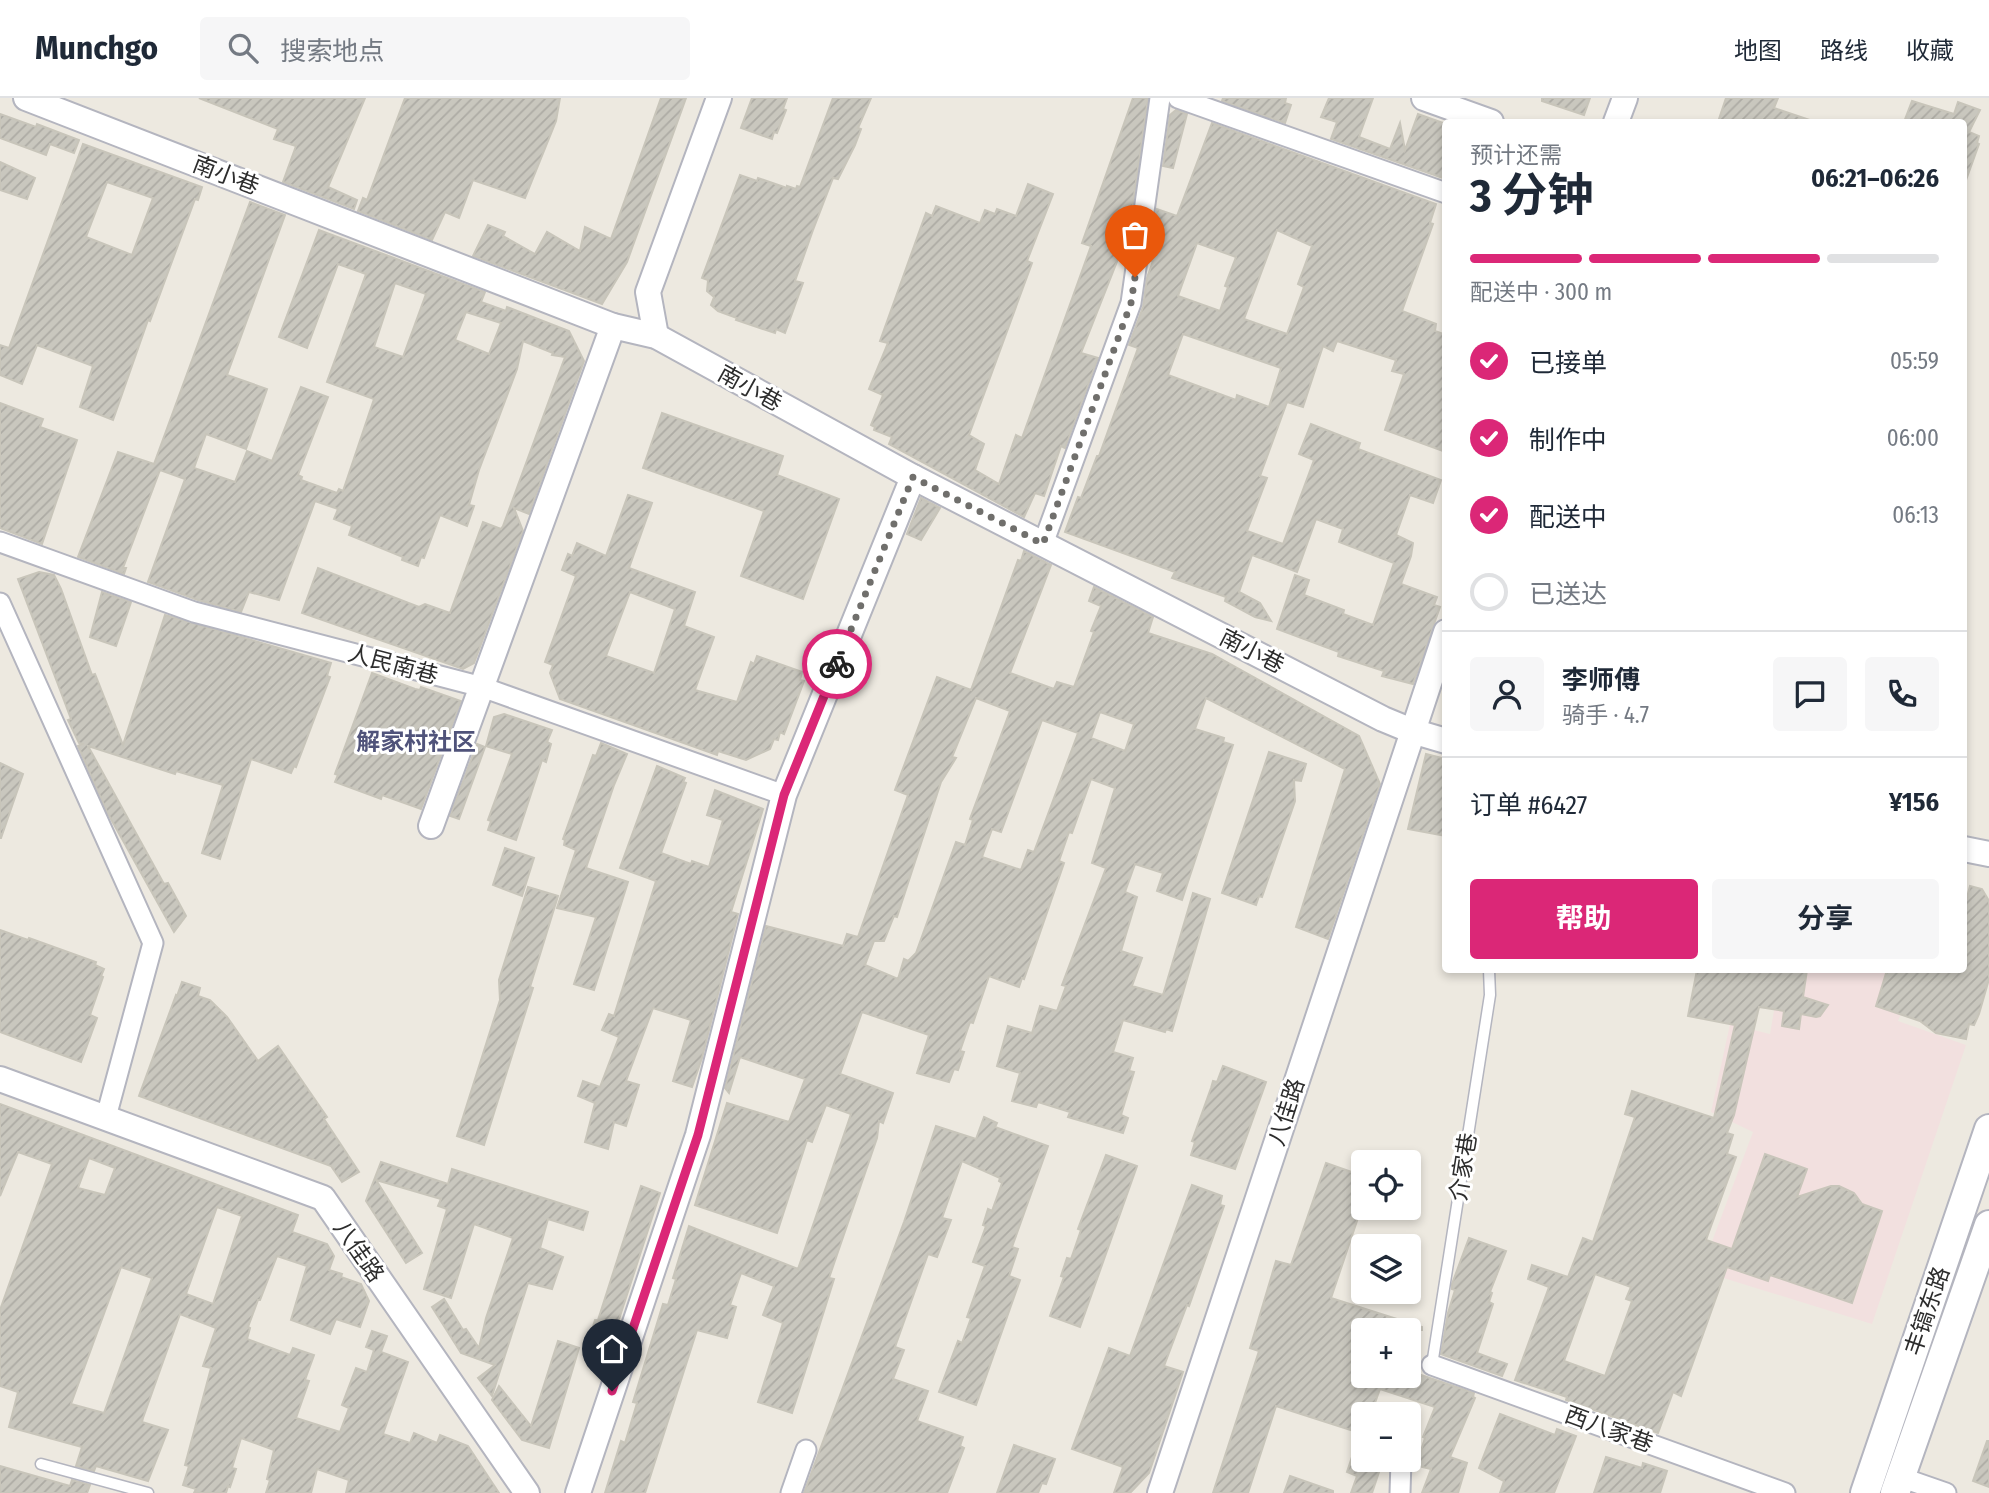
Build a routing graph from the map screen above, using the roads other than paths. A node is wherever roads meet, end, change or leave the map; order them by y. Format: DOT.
graph roads {
  1 [pos="26,98"];
  2 [pos="719,98"];
  3 [pos="1160,98"];
  4 [pos="1178,98"];
  5 [pos="1424,98"];
  6 [pos="1625,98"];
  7 [pos="1483,119"];
  8 [pos="1617,119"];
  9 [pos="1442,192"];
  10 [pos="613,326"];
  11 [pos="656,336"];
  12 [pos="913,477"];
  13 [pos="0,542"];
  14 [pos="1043,544"];
  15 [pos="0,603"];
  16 [pos="1442,644"];
  17 [pos="482,687"];
  18 [pos="1412,731"];
  19 [pos="1442,740"];
  20 [pos="784,795"];
  21 [pos="431,827"];
  22 [pos="1967,850"];
  23 [pos="1989,854"];
  24 [pos="1489,973"];
  25 [pos="0,1079"];
  26 [pos="106,1117"];
  27 [pos="1989,1129"];
  28 [pos="1989,1225"];
  29 [pos="1432,1365"];
  30 [pos="806,1450"];
  31 [pos="41,1464"];
  32 [pos="1401,1472"];
  33 [pos="1898,1485"];
  34 [pos="148,1493"];
  35 [pos="527,1493"];
  36 [pos="578,1493"];
  37 [pos="790,1493"];
  38 [pos="1160,1493"];
  39 [pos="1401,1493"];
  40 [pos="1785,1493"];
  41 [pos="1865,1493"];
  42 [pos="1946,1493"];
  1 -- 10 [label="street, 南小巷"];
  2 -- 11 [label="street"];
  3 -- 14 [label="street"];
  4 -- 9 [label="street"];
  5 -- 7 [label="street"];
  6 -- 8 [label="street"];
  10 -- 11 [label="street, 南小巷"];
  10 -- 17 [label="street"];
  11 -- 12 [label="street, 南小巷"];
  12 -- 14 [label="street, 南小巷"];
  12 -- 20 [label="street"];
  13 -- 17 [label="street, 人民南巷"];
  14 -- 18 [label="street, 南小巷"];
  15 -- 26 [label="street"];
  16 -- 18 [label="street, 八佳路"];
  17 -- 20 [label="street, 人民南巷"];
  17 -- 21 [label="street"];
  18 -- 19 [label="street, 南小巷"];
  18 -- 38 [label="street, 八佳路"];
  20 -- 36 [label="street"];
  22 -- 23 [label="street"];
  24 -- 29 [label="lane, 介家巷"];
  25 -- 26 [label="street, 八佳路"];
  26 -- 35 [label="street, 八佳路"];
  27 -- 41 [label="main road, 丰镐东路"];
  28 -- 33 [label="main road, 丰镐东路"];
  29 -- 40 [label="street, 西八家巷"];
  30 -- 37 [label="street"];
  31 -- 34 [label="lane"];
  32 -- 39 [label="street"];
  33 -- 42 [label="street"];
}
